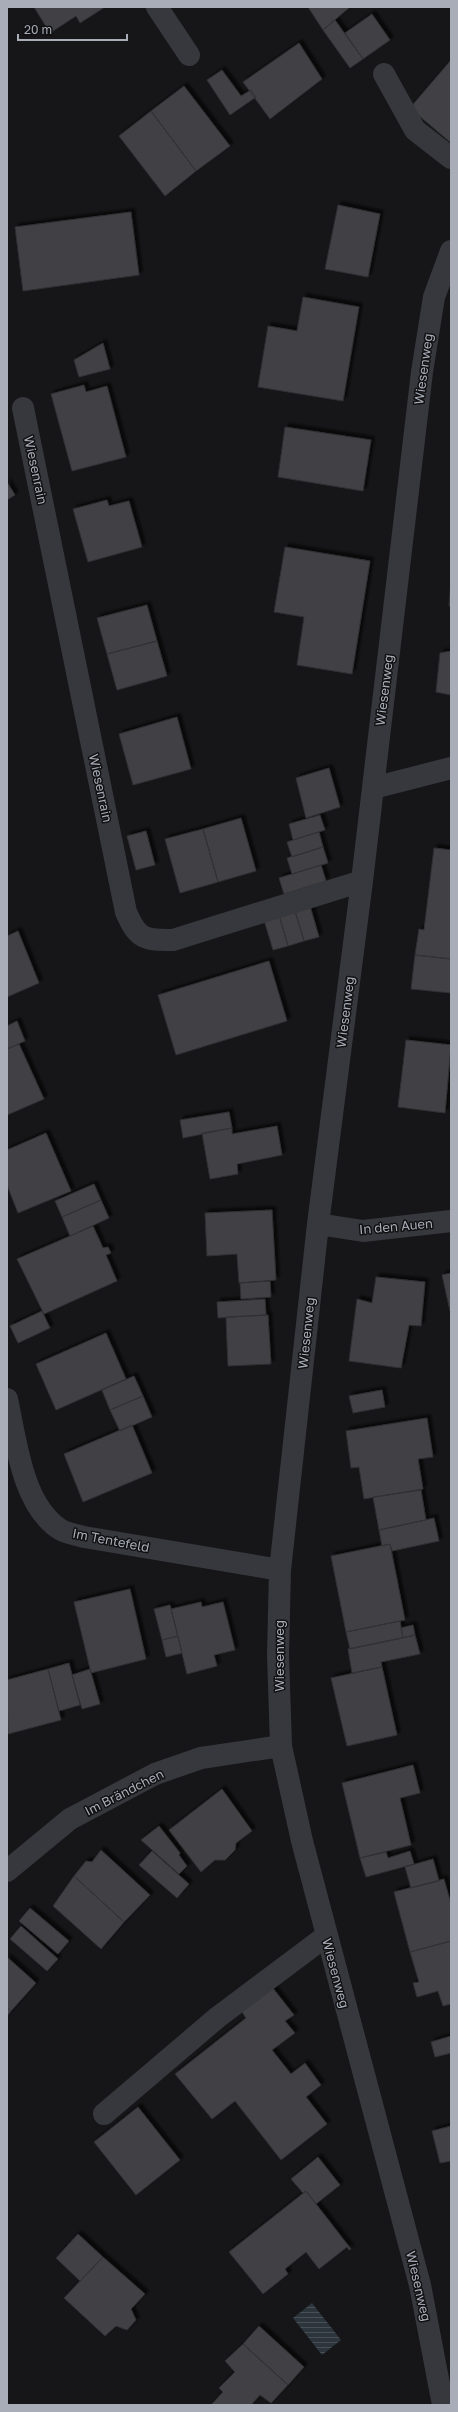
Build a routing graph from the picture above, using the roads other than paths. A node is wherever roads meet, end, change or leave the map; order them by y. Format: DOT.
graph roads {
  1 [pos="157,7"];
  2 [pos="189,55"];
  3 [pos="384,74"];
  4 [pos="451,158"];
  5 [pos="451,251"];
  6 [pos="23,408"];
  7 [pos="451,768"];
  8 [pos="373,788"];
  9 [pos="362,880"];
  10 [pos="451,1221"];
  11 [pos="318,1224"];
  12 [pos="7,1399"];
  13 [pos="280,1570"];
  14 [pos="282,1746"];
  15 [pos="7,1871"];
  16 [pos="326,1936"];
  17 [pos="104,2114"];
  18 [pos="443,2405"];
  1 -- 2 [label="street"];
  3 -- 4 [label="street"];
  5 -- 8 [label="street, Wiesenweg"];
  6 -- 9 [label="street, Wiesenrain"];
  7 -- 8 [label="street"];
  8 -- 9 [label="street, Wiesenweg"];
  9 -- 11 [label="street, Wiesenweg"];
  10 -- 11 [label="street, In den Auen"];
  11 -- 13 [label="street, Wiesenweg"];
  12 -- 13 [label="street, Im Tentefeld"];
  13 -- 14 [label="street, Wiesenweg"];
  14 -- 15 [label="street, Im Brändchen"];
  14 -- 16 [label="street, Wiesenweg"];
  16 -- 17 [label="street"];
  16 -- 18 [label="street, Wiesenweg"];
}
